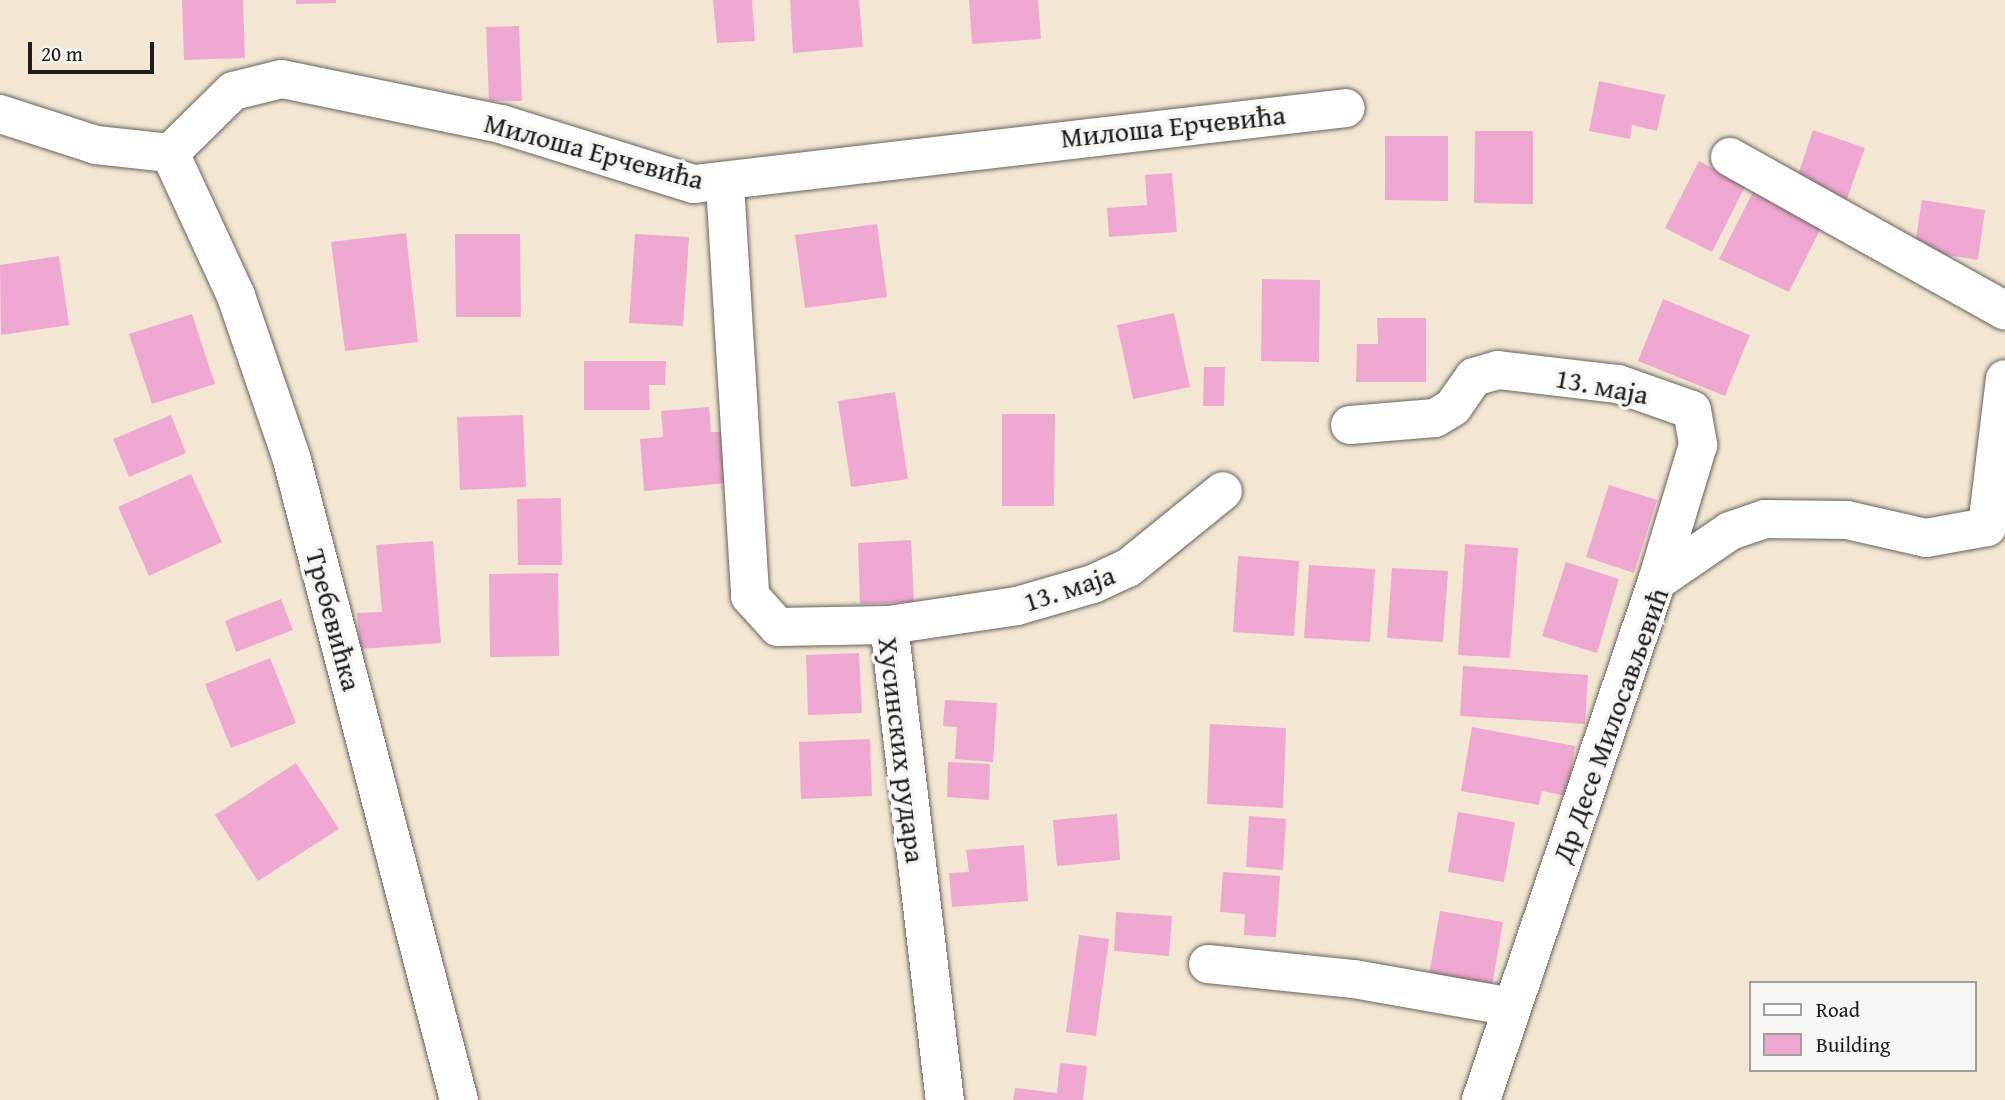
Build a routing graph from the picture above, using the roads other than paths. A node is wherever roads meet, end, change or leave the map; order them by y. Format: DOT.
graph roads {
  1 [pos="1346,108"];
  2 [pos="0,114"];
  3 [pos="170,153"];
  4 [pos="1730,157"];
  5 [pos="725,184"];
  6 [pos="2005,311"];
  7 [pos="2005,379"];
  8 [pos="1350,425"];
  9 [pos="1223,491"];
  10 [pos="1996,526"];
  11 [pos="1657,581"];
  12 [pos="889,625"];
  13 [pos="1208,964"];
  14 [pos="1507,1006"];
  15 [pos="459,1100"];
  16 [pos="945,1100"];
  17 [pos="1480,1100"];
  1 -- 5 [label="street, Милоша Ерчевића"];
  2 -- 3 [label="street"];
  3 -- 5 [label="street, Милоша Ерчевића"];
  3 -- 15 [label="street, Требевићка"];
  4 -- 6 [label="street"];
  5 -- 12 [label="street, Хусинских рудара"];
  7 -- 10 [label="street, Др Десе Милосављевић"];
  8 -- 11 [label="street, 13. маја"];
  9 -- 12 [label="street, 13. маја"];
  10 -- 11 [label="street, Др Десе Милосављевић"];
  11 -- 14 [label="street, Др Десе Милосављевић"];
  12 -- 16 [label="street, Хусинских рудара"];
  13 -- 14 [label="street"];
  14 -- 17 [label="street, Др Десе Милосављевић"];
}
